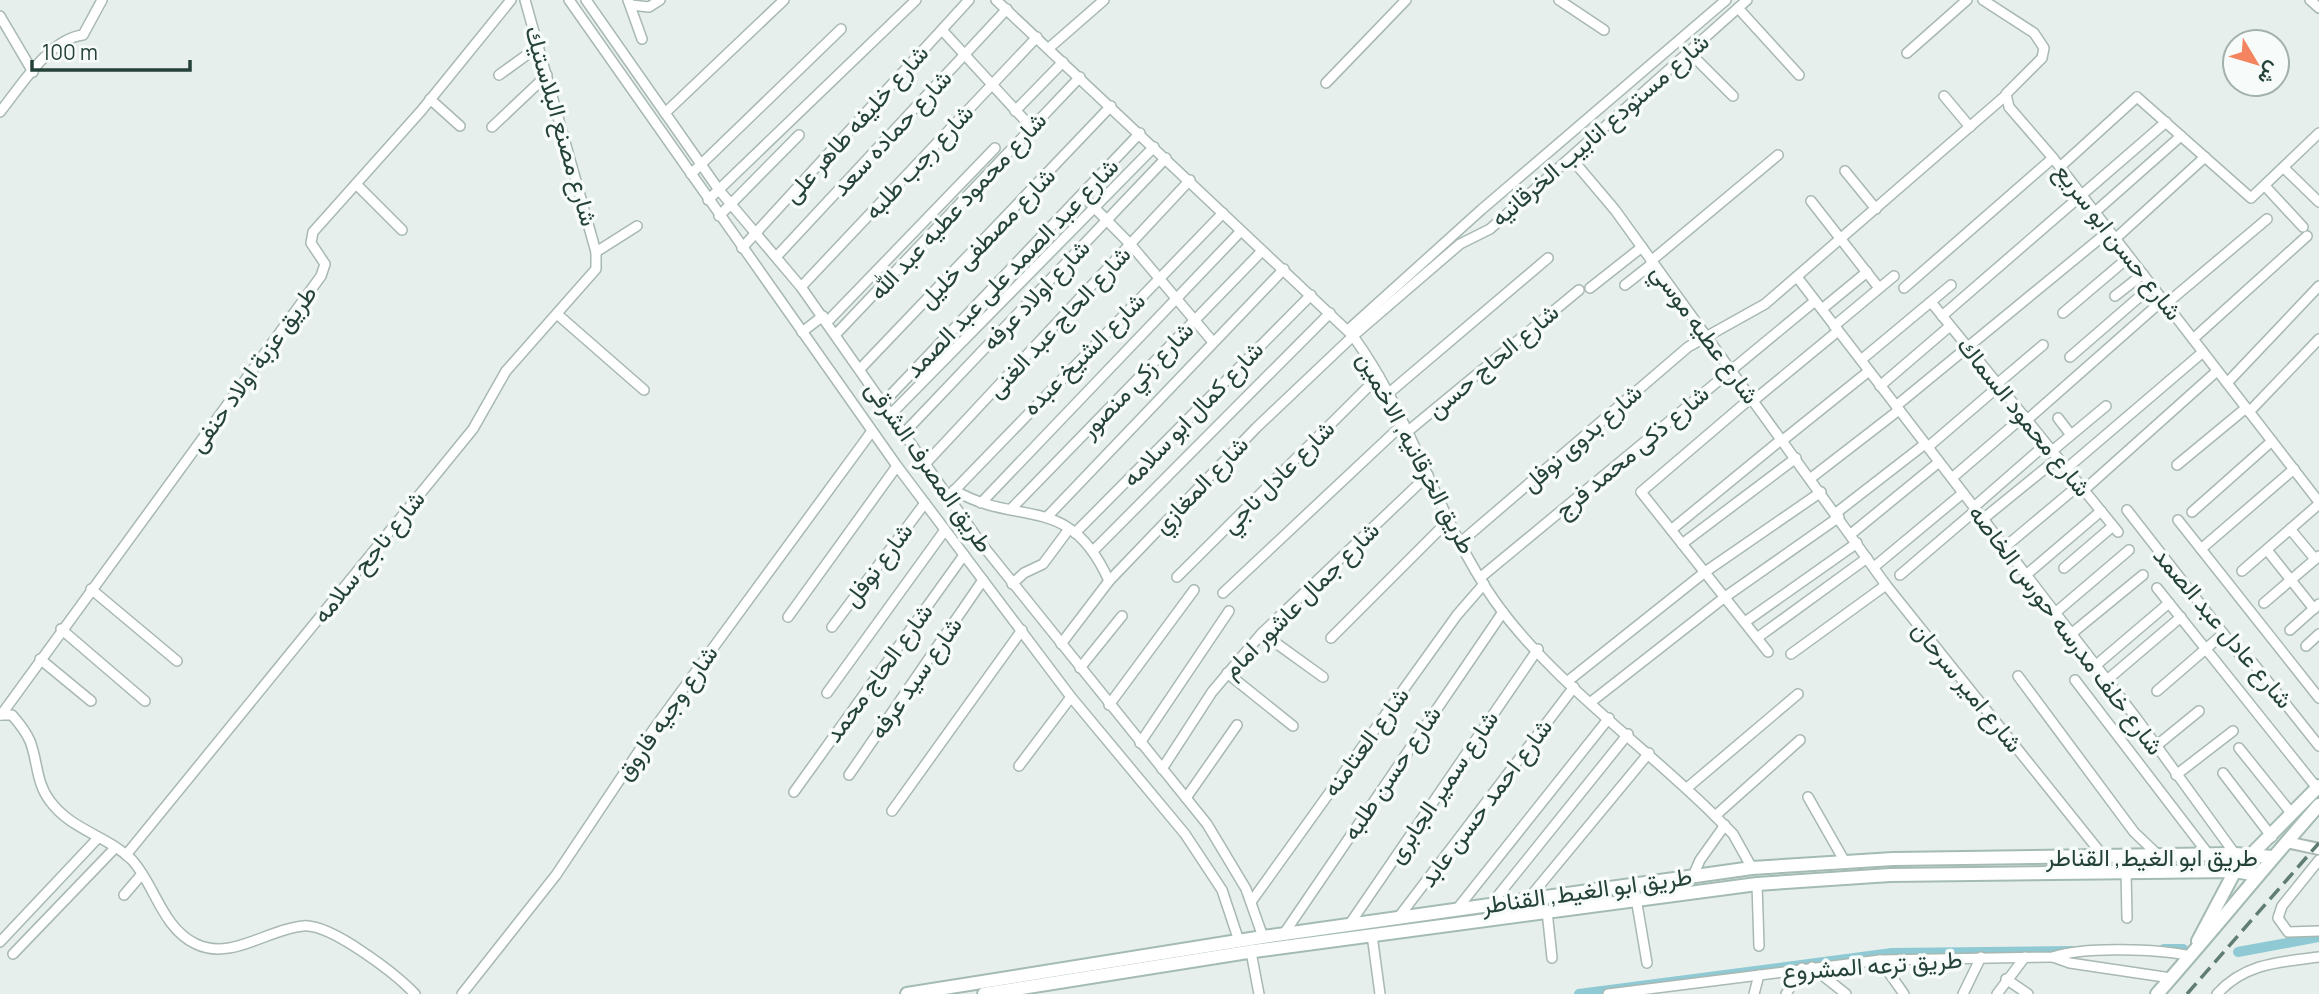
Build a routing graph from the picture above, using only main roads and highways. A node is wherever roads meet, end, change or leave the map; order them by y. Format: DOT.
graph roads {
  1 [pos="2318,787"];
  2 [pos="2317,811"];
  3 [pos="2249,854"];
  4 [pos="2273,858"];
  5 [pos="2235,871"];
  6 [pos="2257,875"];
  7 [pos="2194,952"];
  8 [pos="907,994"];
  9 [pos="984,994"];
  10 [pos="2157,994"];
  1 -- 3 [label="main road"];
  2 -- 4 [label="main road"];
  3 -- 4 [label="main road, طريق ابو الغيط, القناطر"];
  3 -- 5 [label="main road"];
  3 -- 8 [label="main road, طريق ابو الغيط, القناطر"];
  4 -- 6 [label="main road"];
  5 -- 6 [label="main road, طريق ابو الغيط, القناطر"];
  5 -- 7 [label="main road"];
  5 -- 9 [label="main road, طريق ابو الغيط, القناطر"];
  6 -- 7 [label="main road"];
  7 -- 10 [label="main road"];
}
